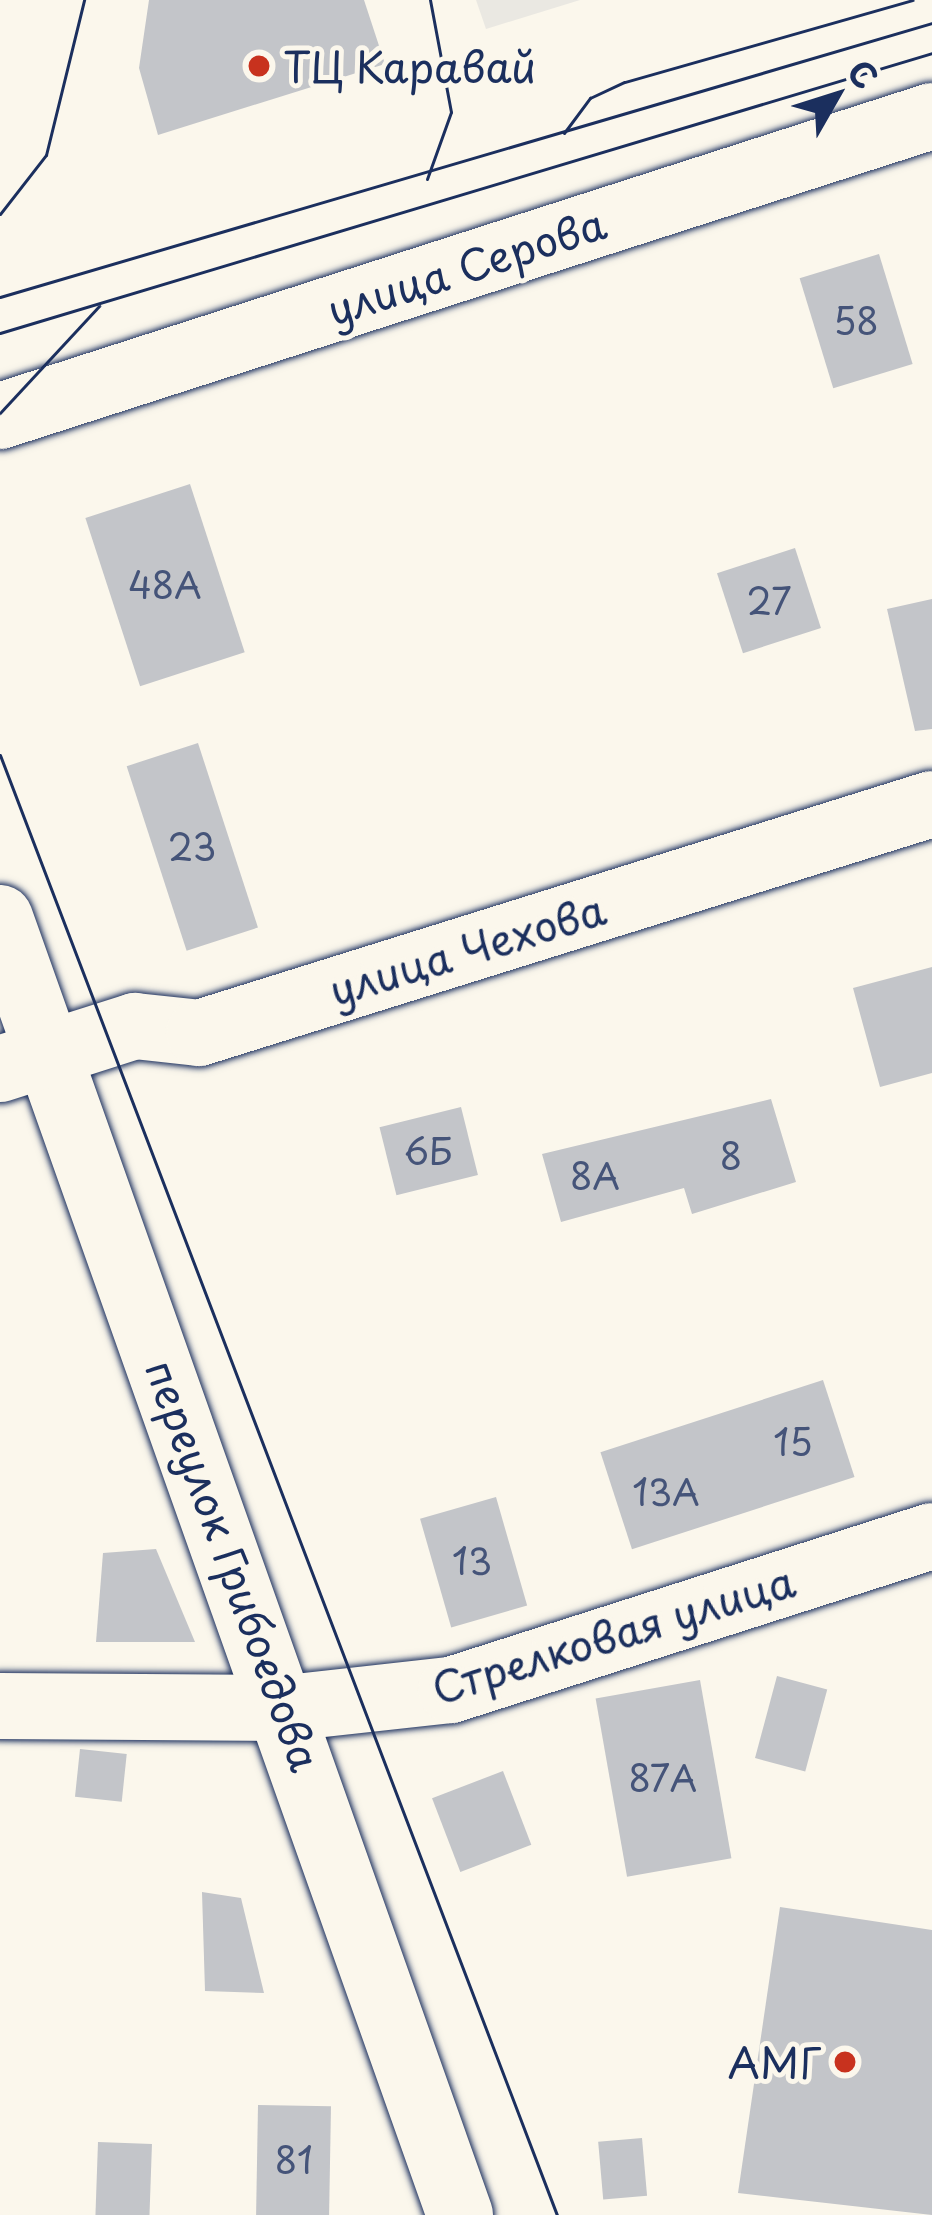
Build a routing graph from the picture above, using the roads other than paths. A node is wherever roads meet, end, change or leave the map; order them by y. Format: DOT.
graph roads {
  1 [pos="932,116"];
  2 [pos="0,416"];
  3 [pos="932,803"];
  4 [pos="0,918"];
  5 [pos="25,1062"];
  6 [pos="932,1536"];
  7 [pos="0,1706"];
  8 [pos="287,1708"];
  9 [pos="446,2200"];
  1 -- 2 [label="street, улица Серова"];
  3 -- 5 [label="street, улица Чехова"];
  4 -- 5 [label="street, переулок Грибоедова"];
  5 -- 8 [label="street, переулок Грибоедова"];
  6 -- 8 [label="street, Стрелковая улица"];
  7 -- 8 [label="street, Стрелковая улица"];
  8 -- 9 [label="street, переулок Грибоедова"];
}
